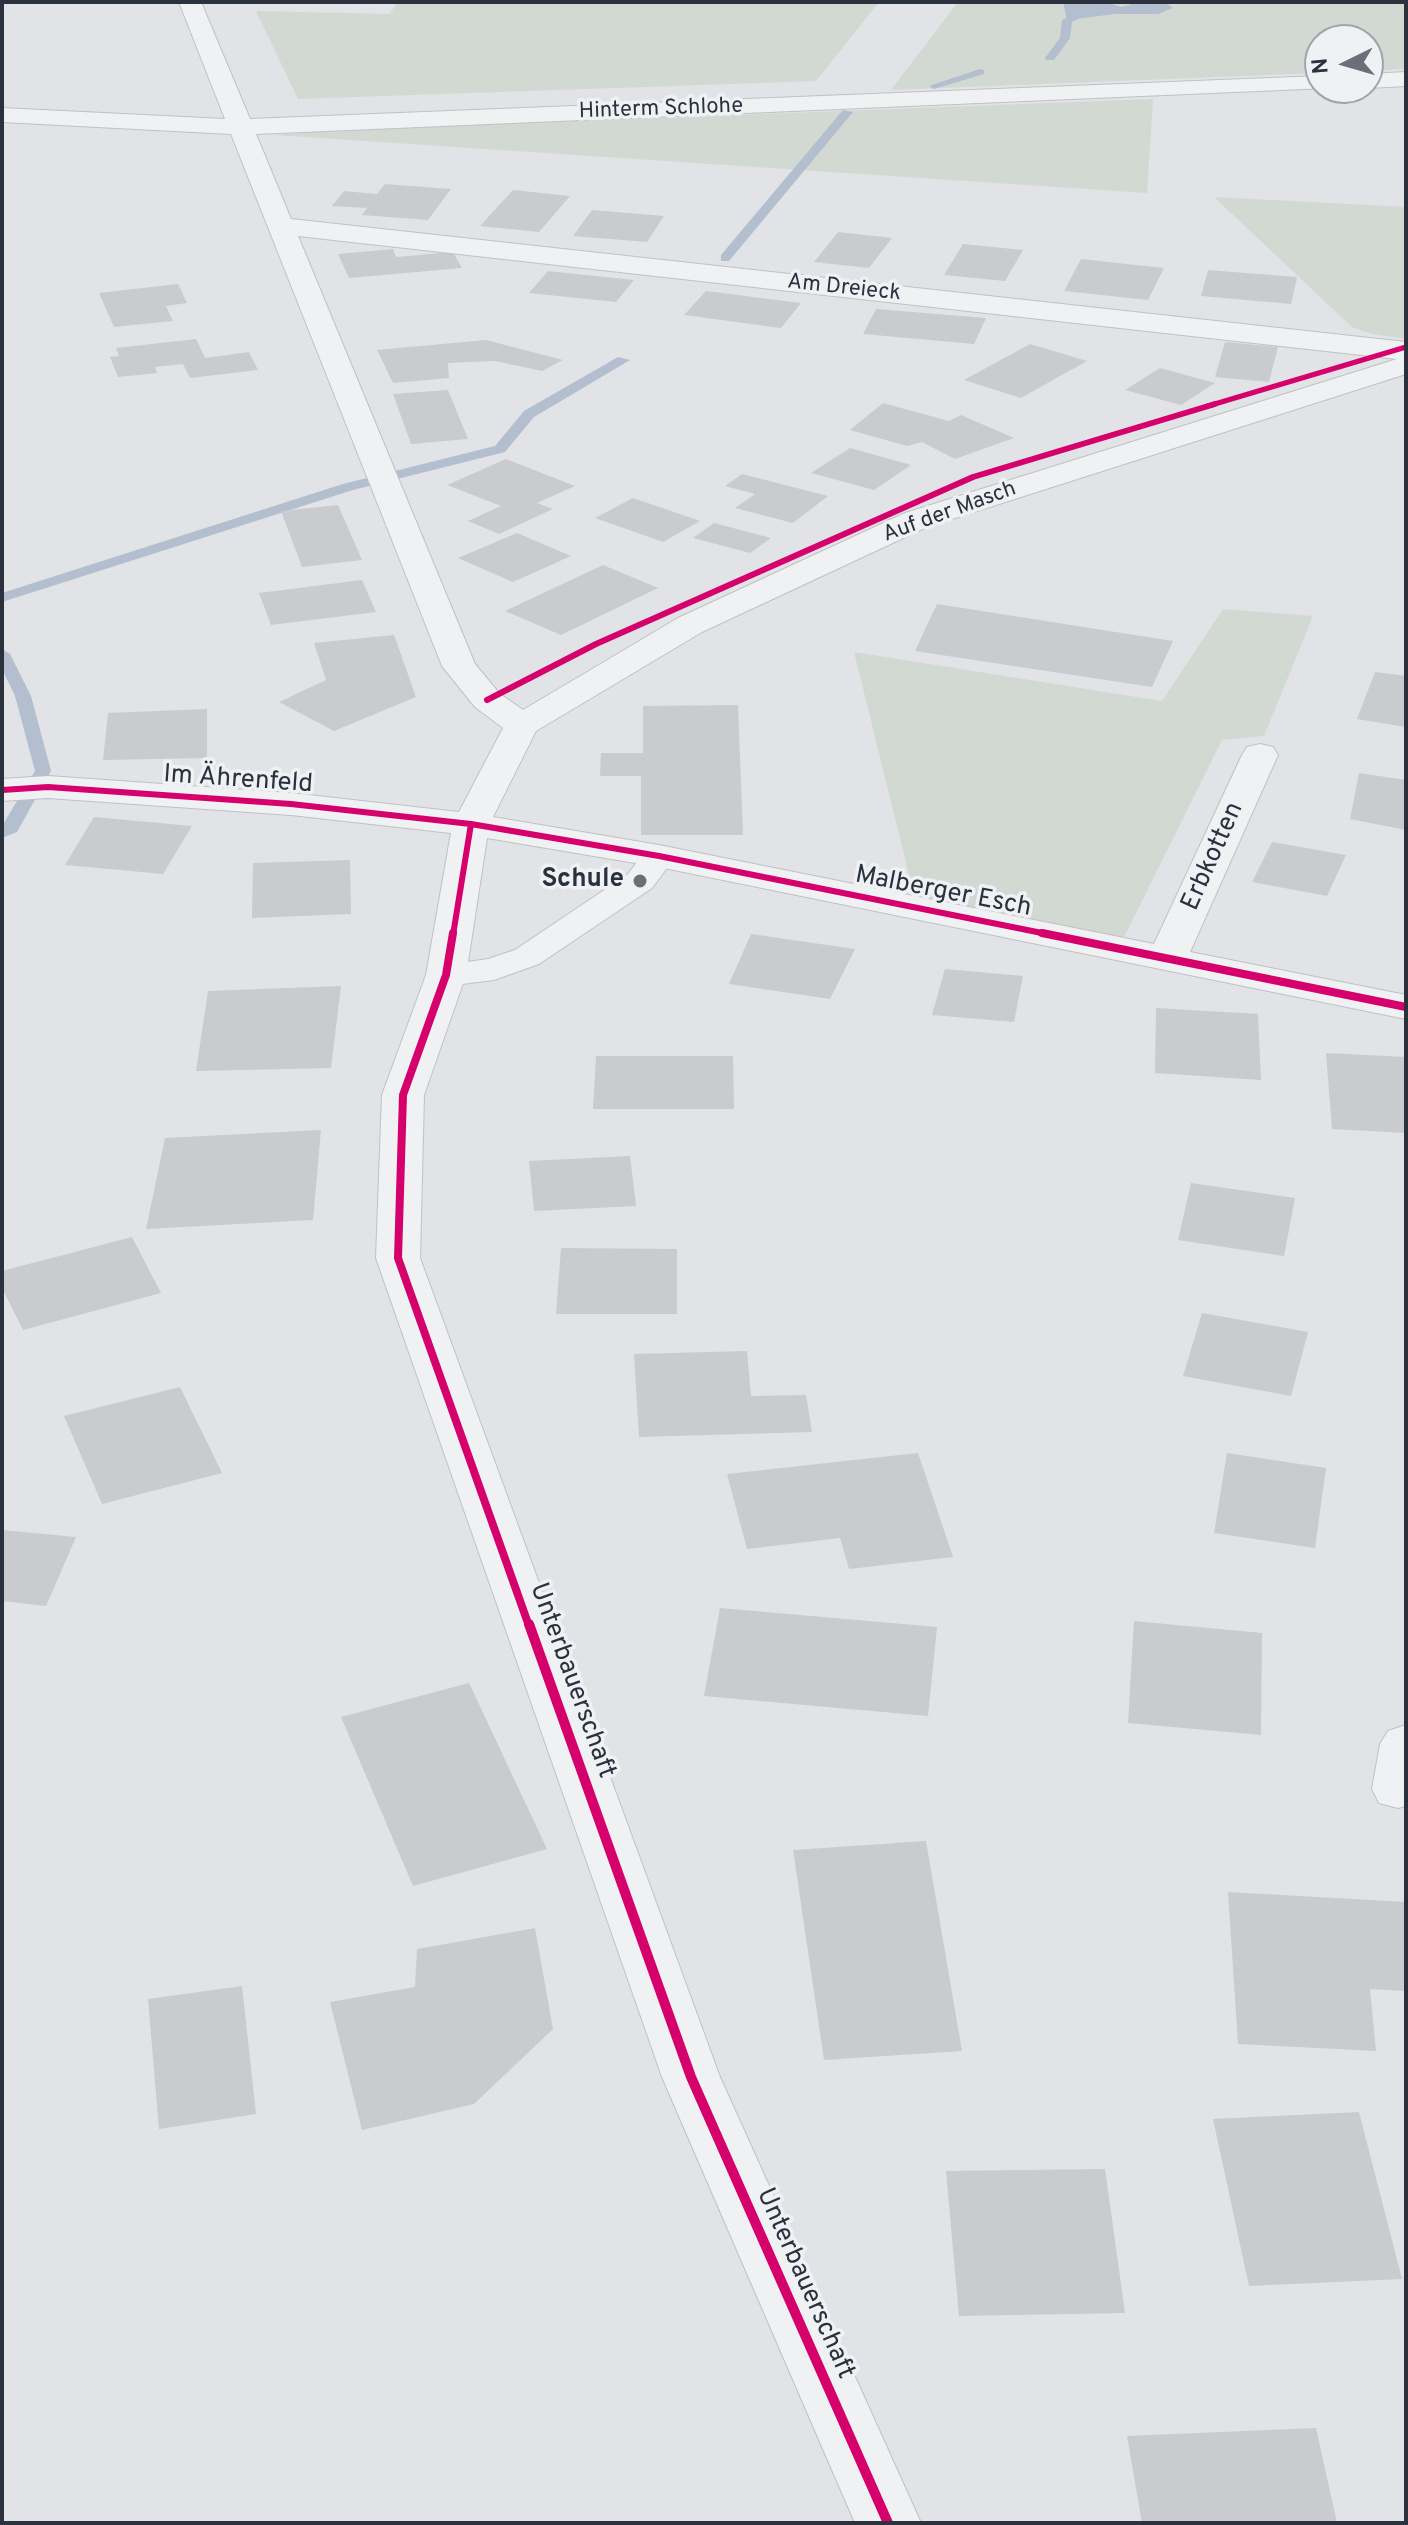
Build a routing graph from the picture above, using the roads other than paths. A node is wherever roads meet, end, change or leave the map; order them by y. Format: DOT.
graph roads {
  1 [pos="190,2"];
  2 [pos="1406,79"];
  3 [pos="1384,80"];
  4 [pos="1304,84"];
  5 [pos="2,115"];
  6 [pos="243,127"];
  7 [pos="282,226"];
  8 [pos="1406,351"];
  9 [pos="1406,365"];
  10 [pos="522,725"];
  11 [pos="1260,755"];
  12 [pos="2,790"];
  13 [pos="471,824"];
  14 [pos="659,856"];
  15 [pos="1167,959"];
  16 [pos="446,975"];
  17 [pos="1406,1007"];
  18 [pos="888,2523"];
  1 -- 6 [label="street"];
  2 -- 3 [label="street"];
  4 -- 6 [label="street, Hinterm Schlohe"];
  5 -- 6 [label="street, Hinterm Schlohe"];
  6 -- 7 [label="street"];
  7 -- 8 [label="street, Am Dreieck"];
  7 -- 10 [label="street"];
  9 -- 10 [label="street, Auf der Masch"];
  10 -- 13 [label="street"];
  11 -- 15 [label="street, Erbkotten"];
  12 -- 13 [label="street, Im Ährenfeld"];
  13 -- 14 [label="street, Malberger Esch"];
  13 -- 16 [label="street, Unterbauerschaft"];
  14 -- 15 [label="street, Malberger Esch"];
  14 -- 16 [label="lane"];
  15 -- 17 [label="street, Malberger Esch"];
  16 -- 18 [label="street, Unterbauerschaft"];
}
